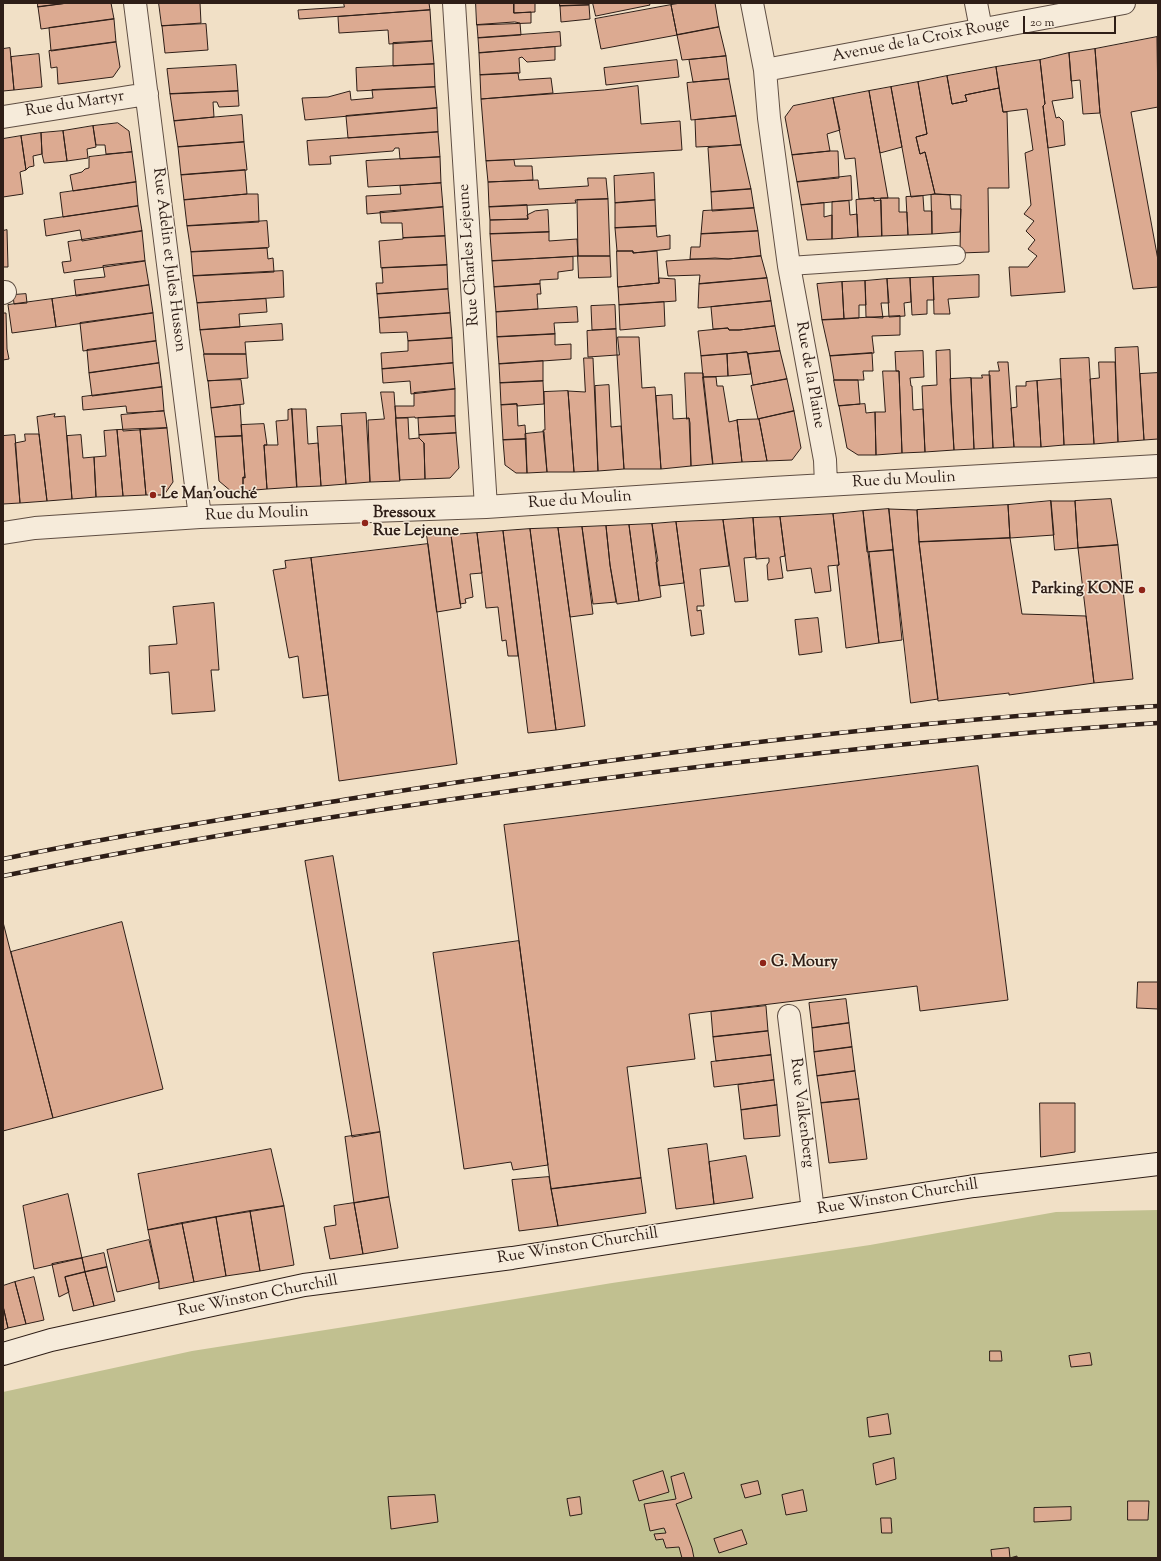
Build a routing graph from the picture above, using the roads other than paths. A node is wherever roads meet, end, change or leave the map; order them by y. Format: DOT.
graph roads {
  1 [pos="135,3"];
  2 [pos="454,3"];
  3 [pos="752,3"];
  4 [pos="976,3"];
  5 [pos="1124,3"];
  6 [pos="981,30"];
  7 [pos="765,70"];
  8 [pos="147,94"];
  9 [pos="3,117"];
  10 [pos="956,255"];
  11 [pos="789,266"];
  12 [pos="1158,466"];
  13 [pos="826,485"];
  14 [pos="486,507"];
  15 [pos="200,517"];
  16 [pos="3,533"];
  17 [pos="789,1016"];
  18 [pos="1158,1164"];
  19 [pos="813,1210"];
  20 [pos="3,1354"];
  1 -- 8 [label="street, Rue Adelin et Jules Husson"];
  2 -- 14 [label="street, Rue Charles Lejeune"];
  3 -- 7 [label="street, Rue de la Plaine"];
  4 -- 6 [label="street"];
  5 -- 6 [label="street, Avenue de la Croix Rouge"];
  6 -- 7 [label="street, Avenue de la Croix Rouge"];
  7 -- 11 [label="street, Rue de la Plaine"];
  8 -- 9 [label="street, Rue du Martyr"];
  8 -- 15 [label="street, Rue Adelin et Jules Husson"];
  10 -- 11 [label="lane"];
  11 -- 13 [label="street, Rue de la Plaine"];
  12 -- 13 [label="street, Rue du Moulin"];
  13 -- 14 [label="street, Rue du Moulin"];
  14 -- 15 [label="street, Rue du Moulin"];
  15 -- 16 [label="street, Rue du Moulin"];
  17 -- 19 [label="street, Rue Valkenberg"];
  18 -- 19 [label="street, Rue Winston Churchill"];
  19 -- 20 [label="street, Rue Winston Churchill"];
}
